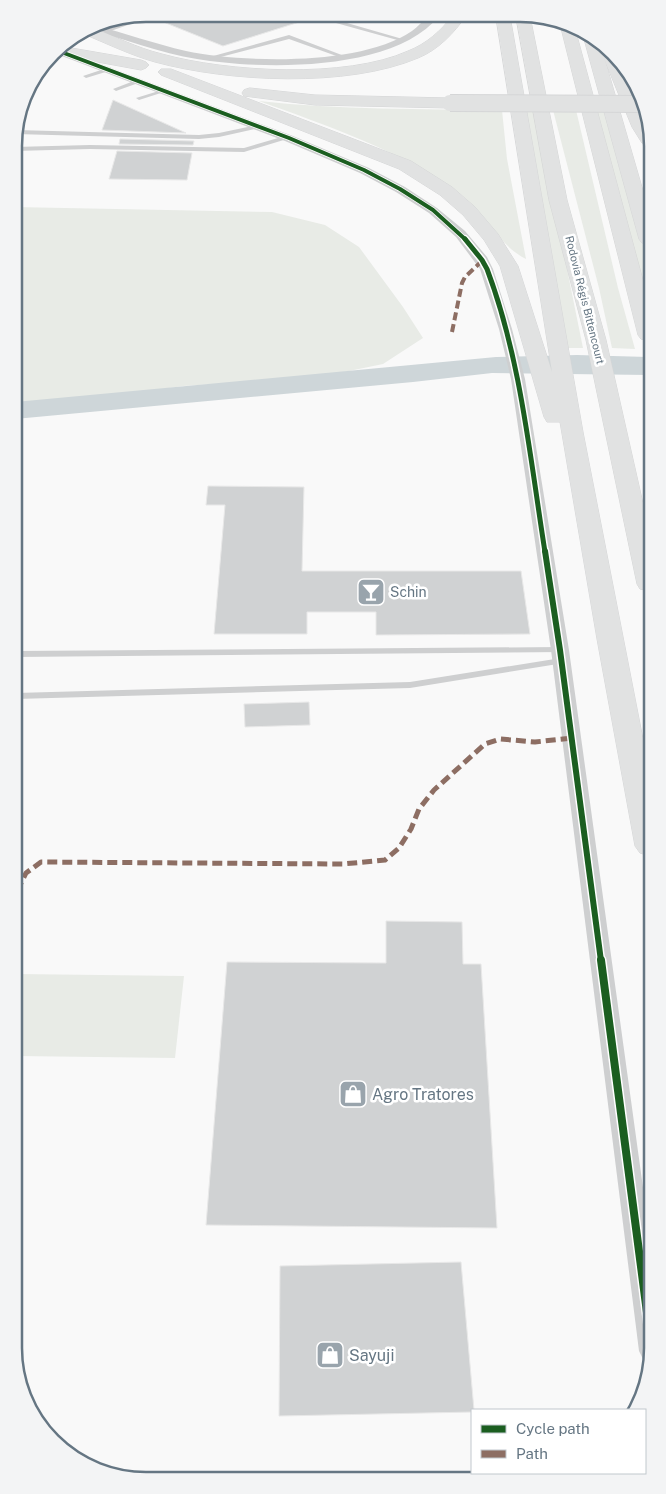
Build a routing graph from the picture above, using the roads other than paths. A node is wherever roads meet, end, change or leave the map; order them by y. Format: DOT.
graph roads {
  1 [pos="340,22"];
  2 [pos="428,22"];
  3 [pos="454,22"];
  4 [pos="504,22"];
  5 [pos="524,23"];
  6 [pos="569,33"];
  7 [pos="93,34"];
  8 [pos="95,34"];
  9 [pos="403,40"];
  10 [pos="151,44"];
  11 [pos="593,47"];
  12 [pos="67,52"];
  13 [pos="65,53"];
  14 [pos="344,57"];
  15 [pos="210,58"];
  16 [pos="161,66"];
  17 [pos="110,70"];
  18 [pos="617,70"];
  19 [pos="86,76"];
  20 [pos="200,80"];
  21 [pos="139,81"];
  22 [pos="116,89"];
  23 [pos="164,91"];
  24 [pos="631,93"];
  25 [pos="138,98"];
  26 [pos="636,104"];
  27 [pos="257,127"];
  28 [pos="642,130"];
  29 [pos="24,132"];
  30 [pos="285,138"];
  31 [pos="23,149"];
  32 [pos="644,225"];
  33 [pos="644,319"];
  34 [pos="552,377"];
  35 [pos="644,560"];
  36 [pos="23,654"];
  37 [pos="560,656"];
  38 [pos="23,696"];
  39 [pos="643,813"];
  40 [pos="643,1283"];
  1 -- 9 [label="lane"];
  2 -- 9 [label="street"];
  3 -- 16 [label="main road"];
  4 -- 34 [label="main road"];
  5 -- 35 [label="main road, Rodovia Régis Bittencourt"];
  6 -- 33 [label="main road"];
  7 -- 16 [label="main road"];
  8 -- 10 [label="street"];
  9 -- 14 [label="street"];
  10 -- 15 [label="street"];
  10 -- 16 [label="street"];
  11 -- 32 [label="main road"];
  12 -- 16 [label="main road"];
  13 -- 17 [label="street"];
  14 -- 15 [label="street"];
  14 -- 15 [label="lane"];
  16 -- 20 [label="main road"];
  16 -- 34 [label="main road"];
  17 -- 19 [label="lane"];
  17 -- 21 [label="street"];
  18 -- 28 [label="main road"];
  20 -- 24 [label="main road"];
  20 -- 26 [label="main road, bridge"];
  21 -- 22 [label="lane"];
  21 -- 23 [label="street"];
  23 -- 25 [label="lane"];
  23 -- 27 [label="street"];
  27 -- 29 [label="lane"];
  27 -- 30 [label="street"];
  30 -- 31 [label="lane"];
  30 -- 37 [label="street"];
  34 -- 39 [label="main road"];
  36 -- 37 [label="lane"];
  37 -- 38 [label="lane"];
  37 -- 40 [label="street"];
}
